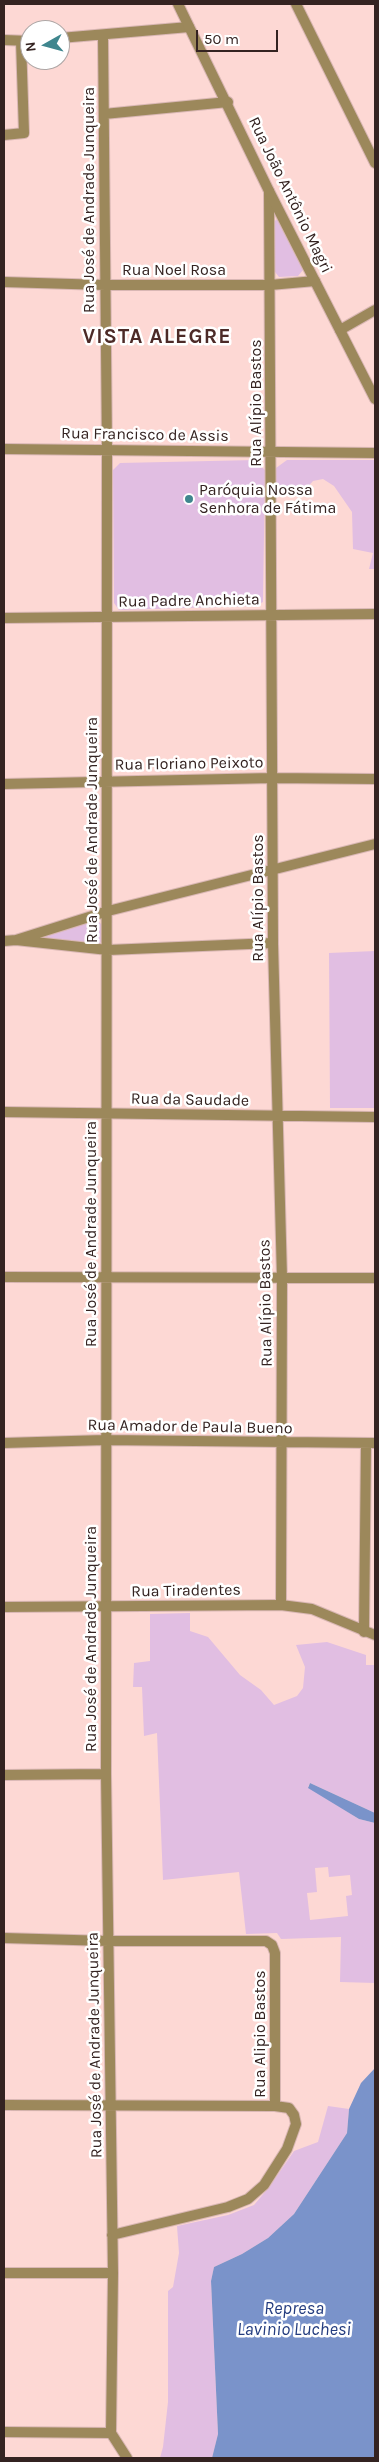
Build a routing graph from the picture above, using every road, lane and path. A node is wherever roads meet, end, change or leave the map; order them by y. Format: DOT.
graph roads {
  1 [pos="178,4"];
  2 [pos="296,4"];
  3 [pos="189,27"];
  4 [pos="103,36"];
  5 [pos="70,38"];
  6 [pos="4,40"];
  7 [pos="20,41"];
  8 [pos="25,70"];
  9 [pos="228,102"];
  10 [pos="104,114"];
  11 [pos="4,135"];
  12 [pos="375,163"];
  13 [pos="269,191"];
  14 [pos="315,281"];
  15 [pos="4,282"];
  16 [pos="270,284"];
  17 [pos="105,285"];
  18 [pos="375,310"];
  19 [pos="340,330"];
  20 [pos="375,399"];
  21 [pos="4,449"];
  22 [pos="107,449"];
  23 [pos="271,452"];
  24 [pos="375,453"];
  25 [pos="375,614"];
  26 [pos="271,615"];
  27 [pos="107,617"];
  28 [pos="4,618"];
  29 [pos="272,778"];
  30 [pos="375,779"];
  31 [pos="106,780"];
  32 [pos="4,784"];
  33 [pos="375,844"];
  34 [pos="273,870"];
  35 [pos="108,911"];
  36 [pos="16,940"];
  37 [pos="4,941"];
  38 [pos="273,944"];
  39 [pos="108,950"];
  40 [pos="4,1112"];
  41 [pos="106,1114"];
  42 [pos="278,1117"];
  43 [pos="375,1117"];
  44 [pos="4,1277"];
  45 [pos="282,1278"];
  46 [pos="375,1278"];
  47 [pos="106,1279"];
  48 [pos="105,1440"];
  49 [pos="4,1443"];
  50 [pos="282,1443"];
  51 [pos="371,1443"];
  52 [pos="370,1601"];
  53 [pos="281,1604"];
  54 [pos="4,1607"];
  55 [pos="106,1608"];
  56 [pos="364,1632"];
  57 [pos="375,1635"];
  58 [pos="106,1774"];
  59 [pos="4,1775"];
  60 [pos="4,1938"];
  61 [pos="108,1941"];
  62 [pos="4,2105"];
  63 [pos="111,2105"];
  64 [pos="275,2106"];
  65 [pos="112,2235"];
  66 [pos="4,2273"];
  67 [pos="113,2273"];
  68 [pos="4,2432"];
  69 [pos="111,2433"];
  70 [pos="126,2458"];
  1 -- 3 [label="street, Rua João Antônio Magri"];
  2 -- 12 [label="street"];
  3 -- 4 [label="street"];
  3 -- 9 [label="street, Rua João Antônio Magri"];
  4 -- 5 [label="street"];
  4 -- 10 [label="street, Rua José de Andrade Junqueira"];
  6 -- 7 [label="street"];
  8 -- 11 [label="street"];
  9 -- 10 [label="street"];
  9 -- 13 [label="street, Rua João Antônio Magri"];
  10 -- 17 [label="street, Rua José de Andrade Junqueira"];
  13 -- 14 [label="street, Rua João Antônio Magri"];
  13 -- 16 [label="street, Rua Alípio Bastos"];
  14 -- 16 [label="street, Rua Noel Rosa"];
  14 -- 19 [label="street, Rua João Antônio Magri"];
  15 -- 17 [label="street, Rua Noel Rosa"];
  16 -- 17 [label="street, Rua Noel Rosa"];
  16 -- 23 [label="street, Rua Alípio Bastos"];
  17 -- 22 [label="street, Rua José de Andrade Junqueira"];
  18 -- 19 [label="street"];
  19 -- 20 [label="street, Rua João Antônio Magri"];
  21 -- 22 [label="street, Rua Francisco de Assis"];
  22 -- 23 [label="street, Rua Francisco de Assis"];
  22 -- 27 [label="street, Rua José de Andrade Junqueira"];
  23 -- 24 [label="street, Rua Francisco de Assis"];
  23 -- 26 [label="street, Rua Alípio Bastos"];
  25 -- 26 [label="street, Rua Padre Anchieta"];
  26 -- 27 [label="street, Rua Padre Anchieta"];
  26 -- 29 [label="street, Rua Alípio Bastos"];
  27 -- 28 [label="street, Rua Padre Anchieta"];
  27 -- 31 [label="street, Rua José de Andrade Junqueira"];
  29 -- 30 [label="street, Rua Floriano Peixoto"];
  29 -- 31 [label="street, Rua Floriano Peixoto"];
  29 -- 34 [label="street, Rua Alípio Bastos"];
  31 -- 32 [label="street, Rua Floriano Peixoto"];
  31 -- 35 [label="street, Rua José de Andrade Junqueira"];
  33 -- 34 [label="street"];
  34 -- 35 [label="street"];
  34 -- 38 [label="street, Rua Alípio Bastos"];
  35 -- 36 [label="street"];
  35 -- 39 [label="street, Rua José de Andrade Junqueira"];
  36 -- 37 [label="street"];
  36 -- 39 [label="street"];
  38 -- 39 [label="street"];
  38 -- 42 [label="street, Rua Alípio Bastos"];
  39 -- 41 [label="street, Rua José de Andrade Junqueira"];
  40 -- 41 [label="street, Rua da Saudade"];
  41 -- 42 [label="street, Rua da Saudade"];
  41 -- 47 [label="street, Rua José de Andrade Junqueira"];
  42 -- 43 [label="street, Rua da Saudade"];
  42 -- 45 [label="street, Rua Alípio Bastos"];
  44 -- 47 [label="street"];
  45 -- 46 [label="street"];
  45 -- 47 [label="street"];
  45 -- 50 [label="street, Rua Alípio Bastos"];
  47 -- 48 [label="street, Rua José de Andrade Junqueira"];
  48 -- 49 [label="street, Rua Amador de Paula Bueno"];
  48 -- 50 [label="street, Rua Amador de Paula Bueno"];
  48 -- 55 [label="street, Rua José de Andrade Junqueira"];
  50 -- 51 [label="street, Rua Amador de Paula Bueno"];
  50 -- 53 [label="street, Rua Alípio Bastos"];
  51 -- 52 [label="street"];
  52 -- 56 [label="street"];
  53 -- 55 [label="street, Rua Tiradentes"];
  53 -- 56 [label="street, Rua Tiradentes"];
  54 -- 55 [label="street, Rua Tiradentes"];
  55 -- 58 [label="street, Rua José de Andrade Junqueira"];
  56 -- 57 [label="street, Rua Tiradentes"];
  58 -- 59 [label="street"];
  58 -- 61 [label="street, Rua José de Andrade Junqueira"];
  60 -- 61 [label="street"];
  61 -- 63 [label="street, Rua José de Andrade Junqueira"];
  61 -- 64 [label="street, Rua Alipio Bastos"];
  62 -- 63 [label="street"];
  63 -- 64 [label="street"];
  63 -- 65 [label="street, Rua José de Andrade Junqueira"];
  64 -- 65 [label="street, Rua Alipio Bastos"];
  65 -- 67 [label="street, Rua José de Andrade Junqueira"];
  66 -- 67 [label="street"];
  67 -- 69 [label="street, Rua José de Andrade Junqueira"];
  68 -- 69 [label="street"];
  69 -- 70 [label="street"];
}
